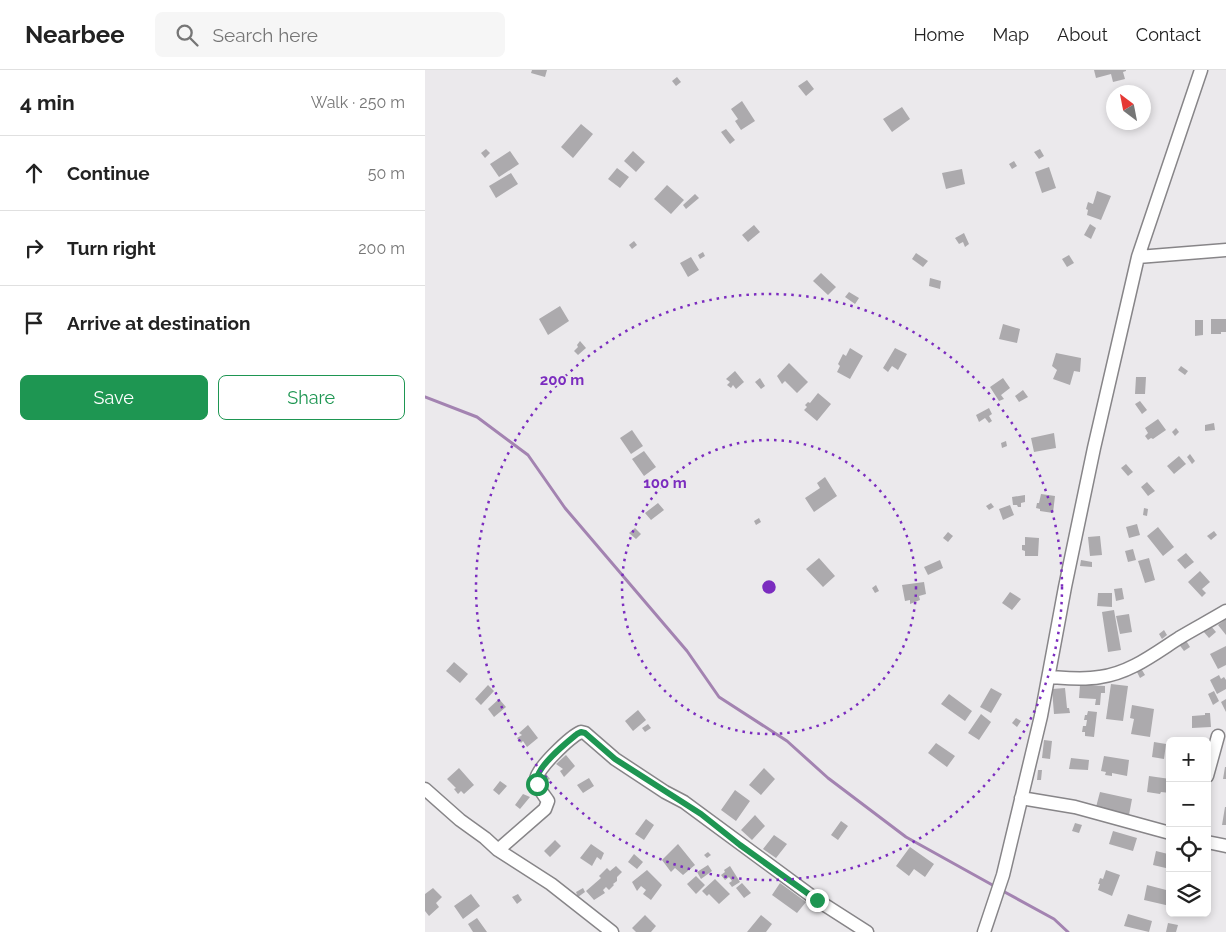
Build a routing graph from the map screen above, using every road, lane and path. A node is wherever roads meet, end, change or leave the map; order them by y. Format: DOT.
graph roads {
  1 [pos="1201,70"];
  2 [pos="1226,250"];
  3 [pos="1138,258"];
  4 [pos="1226,611"];
  5 [pos="1050,677"];
  6 [pos="1218,736"];
  7 [pos="1211,761"];
  8 [pos="425,789"];
  9 [pos="1021,798"];
  10 [pos="1166,832"];
  11 [pos="1211,843"];
  12 [pos="1226,846"];
  13 [pos="499,850"];
  14 [pos="612,932"];
  15 [pos="867,932"];
  16 [pos="984,932"];
  1 -- 3 [label="street"];
  2 -- 3 [label="street"];
  3 -- 5 [label="street"];
  4 -- 5 [label="street"];
  5 -- 9 [label="street"];
  6 -- 7 [label="street"];
  8 -- 13 [label="street"];
  9 -- 10 [label="street"];
  9 -- 16 [label="street"];
  11 -- 12 [label="street"];
  13 -- 14 [label="street"];
  13 -- 15 [label="street"];
}
